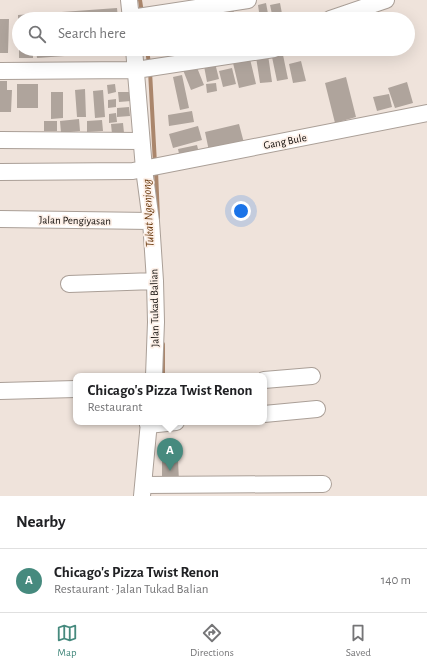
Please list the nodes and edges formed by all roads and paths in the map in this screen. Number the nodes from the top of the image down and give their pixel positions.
1 (129, 0) edge
2 (248, 0) edge
3 (386, 0) edge
4 (130, 12) edge
5 (170, 12) edge
6 (351, 12) edge
7 (135, 56) edge
8 (228, 56) edge
9 (136, 70) junction
10 (0, 71) edge
11 (427, 113) edge
12 (0, 140) edge
13 (141, 141) junction
14 (144, 169) junction
15 (0, 172) edge
16 (0, 219) edge
17 (151, 221) junction
18 (155, 281) junction
19 (69, 284) dead end
20 (154, 373) edge
21 (312, 376) dead end
22 (267, 380) edge
23 (73, 389) edge
24 (0, 390) edge
25 (317, 409) dead end
26 (267, 414) edge
27 (148, 425) edge
28 (323, 484) dead end
29 (143, 490) edge

1 - 4 street
2 - 5 street
3 - 6 street
7 - 9 street, Jalan Tukad Balian
8 - 9 street
9 - 10 street
9 - 13 street, Jalan Tukad Balian
11 - 14 street, Gang Bule
12 - 13 street
13 - 14 street, Jalan Tukad Balian
14 - 15 street, Gang Bule
14 - 17 street, Jalan Tukad Balian
16 - 17 street, Jalan Pengiyasan
17 - 18 street, Jalan Tukad Balian
18 - 19 street
18 - 20 street, Jalan Tukad Balian
21 - 22 street
23 - 24 street
25 - 26 street
27 - 29 street
28 - 29 street

